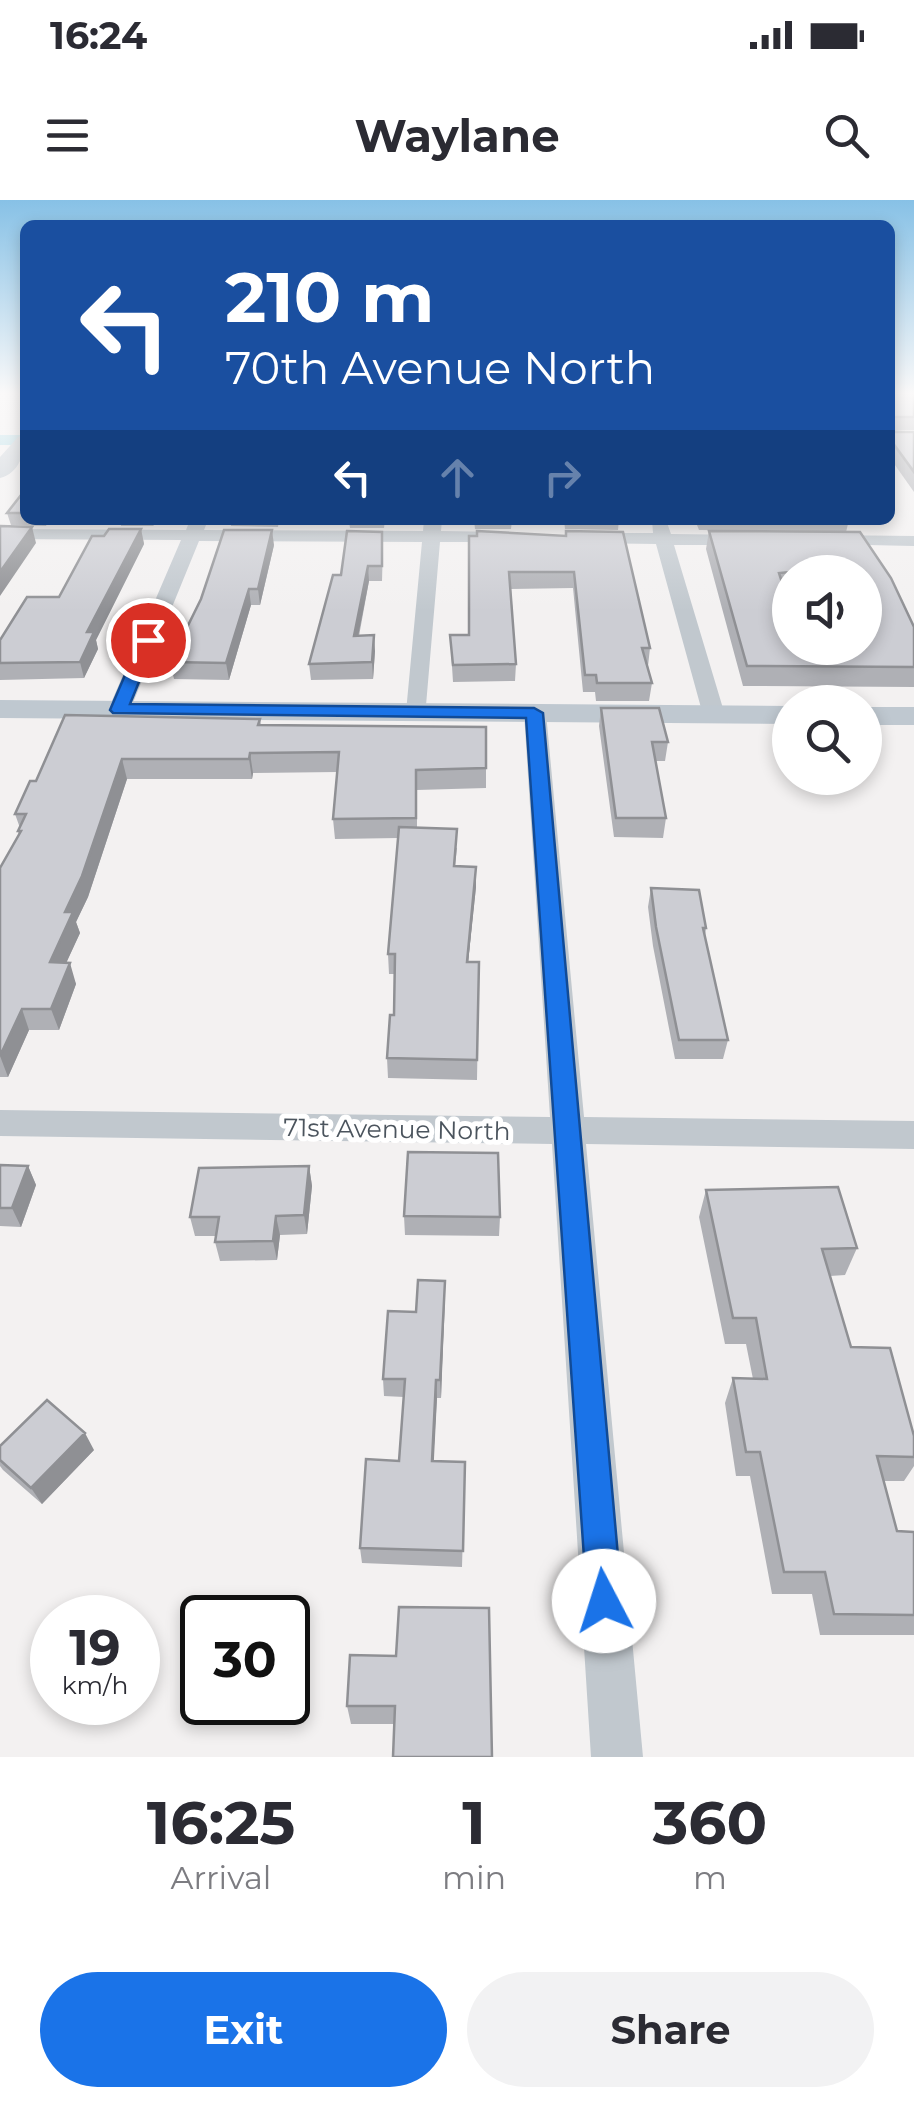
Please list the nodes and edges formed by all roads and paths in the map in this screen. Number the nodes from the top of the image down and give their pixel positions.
1 (196, 528) edge
2 (433, 528) edge
3 (661, 530) edge
4 (0, 534) edge
5 (528, 537) edge
6 (567, 538) edge
7 (762, 540) edge
8 (802, 540) edge
9 (907, 541) edge
10 (914, 563) edge
11 (0, 708) edge
12 (119, 710) junction
13 (417, 712) junction
14 (534, 713) junction
15 (714, 715) junction
16 (772, 715) edge
17 (882, 716) edge
18 (914, 716) edge
19 (0, 1123) edge
20 (566, 1132) junction
21 (914, 1135) edge
22 (617, 1757) edge

1 - 2 street
1 - 4 street
1 - 12 street
2 - 5 street
2 - 13 street
3 - 6 street
3 - 7 street
3 - 15 street
8 - 9 street
9 - 10 street
11 - 12 street
12 - 13 street
13 - 14 street
14 - 15 street
14 - 20 street
15 - 16 street
17 - 18 street
19 - 20 street, 71st Avenue North
20 - 21 street, 71st Avenue North
20 - 22 street

